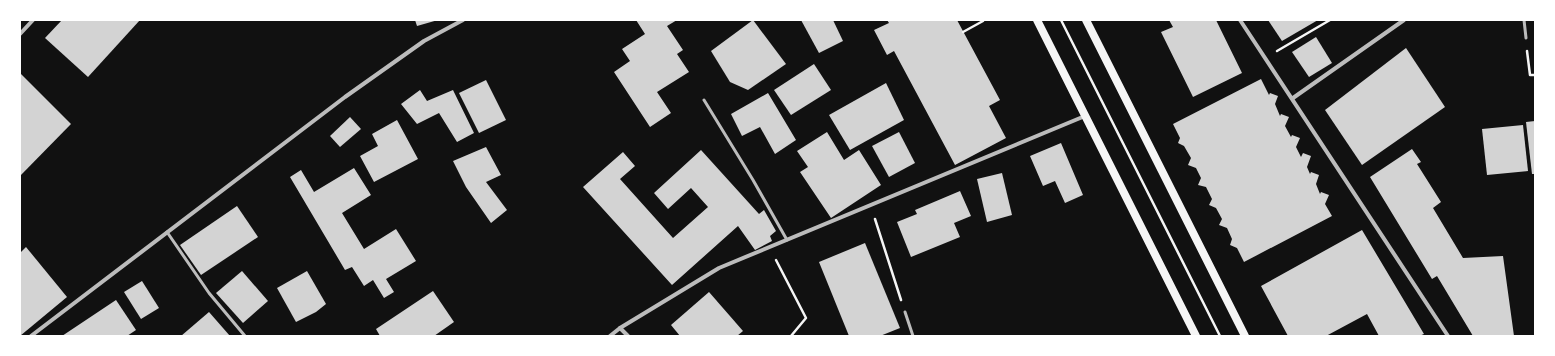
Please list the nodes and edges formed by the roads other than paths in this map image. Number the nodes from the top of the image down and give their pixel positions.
1 (33, 20) edge
2 (463, 20) edge
3 (1086, 20) edge
4 (1240, 20) edge
5 (1404, 20) edge
6 (1524, 20) edge
7 (1039, 21) edge
8 (20, 26) edge
9 (24, 29) junction
10 (20, 34) edge
11 (1526, 38) road end
12 (1292, 98) junction
13 (704, 100) dead end
14 (1085, 116) junction
15 (166, 232) junction
16 (787, 240) junction
17 (905, 312) road end
18 (620, 328) junction
19 (32, 336) edge
20 (245, 336) edge
21 (610, 336) edge
22 (628, 336) edge
23 (913, 336) edge
24 (1196, 336) edge
25 (1245, 336) edge
26 (1448, 336) edge

1 - 9 street
2 - 15 street
3 - 25 main road
4 - 12 street
5 - 12 street
6 - 11 lane
7 - 14 main road
8 - 9 lane
9 - 10 street
12 - 26 street
13 - 16 lane
14 - 16 street
14 - 24 main road
15 - 19 street
15 - 20 lane
16 - 18 street
17 - 23 lane
18 - 21 street
18 - 22 street

